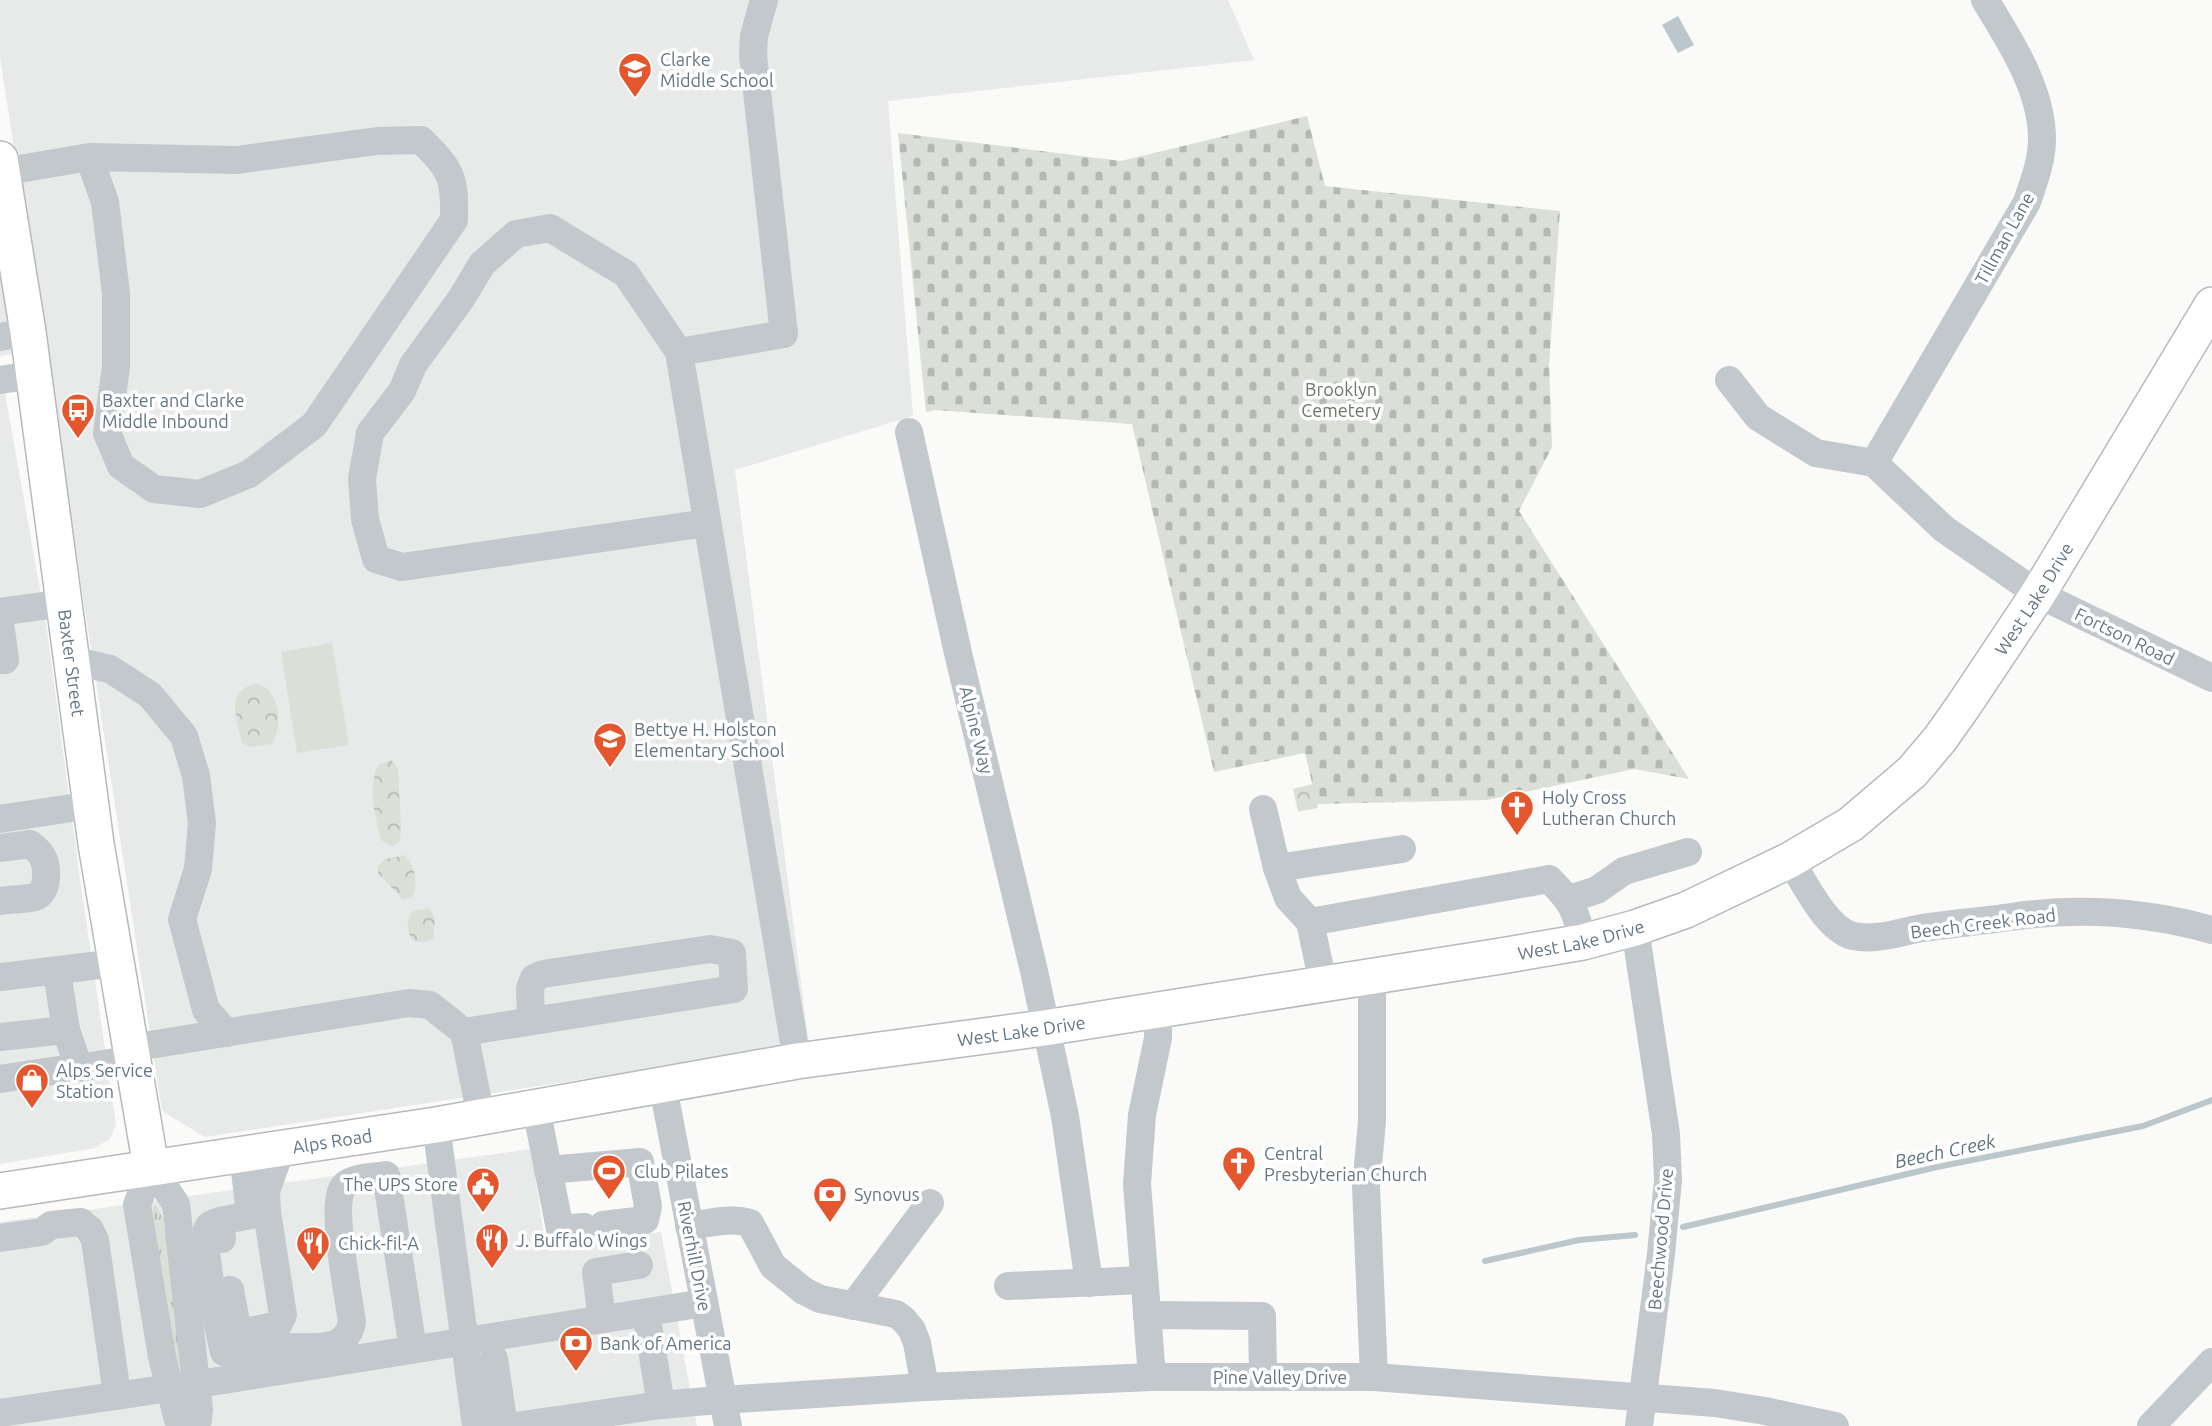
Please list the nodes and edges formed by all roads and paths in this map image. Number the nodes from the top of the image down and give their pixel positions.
1 (764, 0) edge
2 (1985, 0) edge
3 (89, 157) junction
4 (1, 166) edge
5 (2212, 305) edge
6 (14, 335) edge
7 (679, 352) junction
8 (17, 377) edge
9 (1729, 380) dead end
10 (909, 432) dead end
11 (1874, 463) junction
12 (707, 523) junction
13 (2038, 594) junction
14 (64, 603) junction
15 (0, 612) edge
16 (0, 622) edge
17 (0, 660) edge
18 (71, 660) junction
19 (2212, 678) edge
20 (91, 805) junction
21 (1263, 809) dead end
22 (3, 810) edge
23 (0, 848) edge
24 (1402, 849) dead end
25 (1688, 852) dead end
26 (1790, 860) junction
27 (1277, 868) junction
28 (1569, 899) junction
29 (0, 901) edge
30 (1310, 922) junction
31 (1635, 928) junction
32 (2212, 930) edge
33 (1583, 942) junction
34 (116, 963) junction
35 (57, 972) junction
36 (1372, 975) junction
37 (0, 977) edge
38 (1323, 984) junction
39 (1158, 1010) junction
40 (531, 1021) junction
41 (1045, 1028) junction
42 (66, 1030) junction
43 (227, 1032) junction
44 (464, 1032) junction
45 (0, 1037) edge
46 (132, 1054) junction
47 (797, 1061) junction
48 (79, 1067) junction
49 (0, 1079) edge
50 (663, 1087) junction
51 (536, 1108) junction
52 (481, 1117) junction
53 (436, 1125) junction
54 (281, 1149) junction
55 (243, 1154) junction
56 (678, 1163) junction
57 (151, 1167) junction
58 (548, 1170) junction
59 (641, 1170) junction
60 (0, 1191) edge
61 (339, 1197) junction
62 (930, 1203) dead end
63 (244, 1216) junction
64 (690, 1226) junction
65 (0, 1238) edge
66 (639, 1265) dead end
67 (1143, 1280) junction
68 (1089, 1283) junction
69 (1009, 1286) dead end
70 (704, 1303) junction
71 (853, 1306) junction
72 (646, 1313) junction
73 (1147, 1315) junction
74 (602, 1320) junction
75 (465, 1342) junction
76 (412, 1349) junction
77 (371, 1356) junction
78 (495, 1359) dead end
79 (2212, 1362) edge
80 (1152, 1377) junction
81 (1263, 1377) junction
82 (1374, 1377) junction
83 (183, 1385) junction
84 (925, 1387) junction
85 (117, 1394) junction
86 (661, 1405) junction
87 (0, 1413) edge
88 (1642, 1413) edge
89 (726, 1414) edge
90 (184, 1426) edge
91 (193, 1426) edge
92 (476, 1426) edge
93 (504, 1426) edge
94 (514, 1426) edge
95 (1835, 1426) edge
96 (2151, 1426) edge

1 - 7 street
2 - 11 street, Tillman Lane
3 - 3 street
3 - 4 street
4 - 6 main road, Baxter Street
5 - 13 main road, West Lake Drive
6 - 8 main road, Baxter Street
7 - 12 street
7 - 12 street
8 - 14 main road, Baxter Street
9 - 11 street
10 - 41 street, Alpine Way
11 - 13 street, Fortson Road
12 - 47 street
13 - 19 street, Fortson Road
13 - 26 main road, West Lake Drive
14 - 15 street
14 - 18 main road, Baxter Street
16 - 17 street
18 - 20 main road, Baxter Street
18 - 43 street
20 - 22 street
20 - 34 main road, Baxter Street
21 - 27 street
23 - 29 street
24 - 27 street
25 - 28 street
26 - 31 main road, West Lake Drive
26 - 32 street, Beech Creek Road
27 - 30 street
28 - 30 street
28 - 33 street
30 - 38 street
31 - 33 main road, West Lake Drive
31 - 88 street, Beechwood Drive
33 - 36 main road, West Lake Drive
34 - 35 street
34 - 46 main road, Baxter Street
35 - 37 street
35 - 42 street
36 - 38 main road, West Lake Drive
36 - 82 street
38 - 39 main road, West Lake Drive
39 - 41 main road, West Lake Drive
39 - 67 street
40 - 40 street
40 - 44 street
41 - 47 main road, West Lake Drive
41 - 68 street, Alpine Way
42 - 45 street
42 - 48 street
43 - 44 street
43 - 46 street
44 - 52 street
46 - 48 street
46 - 57 main road, Baxter Street
47 - 50 main road, West Lake Drive
48 - 49 street
50 - 51 main road, Alps Road
50 - 56 street, Riverhill Drive
51 - 52 main road, Alps Road
51 - 58 street
52 - 53 main road, Alps Road
53 - 54 main road, Alps Road
53 - 75 street
54 - 55 main road, Alps Road
54 - 63 street
55 - 57 main road, Alps Road
55 - 63 street
56 - 59 street
56 - 64 street, Riverhill Drive
57 - 60 main road, Alps Road
57 - 83 street
57 - 83 street
58 - 59 street
58 - 59 street
61 - 63 street
61 - 76 street
61 - 77 street
62 - 71 street
64 - 70 street, Riverhill Drive
64 - 71 street
65 - 85 street
66 - 74 street
67 - 68 street
67 - 73 street
68 - 69 street
70 - 72 street
70 - 89 street, Riverhill Drive
71 - 84 street
72 - 74 street
72 - 86 street
73 - 80 street
73 - 81 street
74 - 75 street
75 - 76 street
75 - 92 street
76 - 77 street
77 - 83 street
78 - 93 street
79 - 96 street
80 - 81 street, Pine Valley Drive
80 - 84 street, Pine Valley Drive
81 - 82 street, Pine Valley Drive
82 - 88 street, Pine Valley Drive
83 - 85 street
83 - 90 street
83 - 91 street
84 - 89 street, Pine Valley Drive
85 - 87 street
86 - 89 street, Pine Valley Drive
86 - 94 street, Pine Valley Drive
88 - 95 street, Pine Valley Drive

